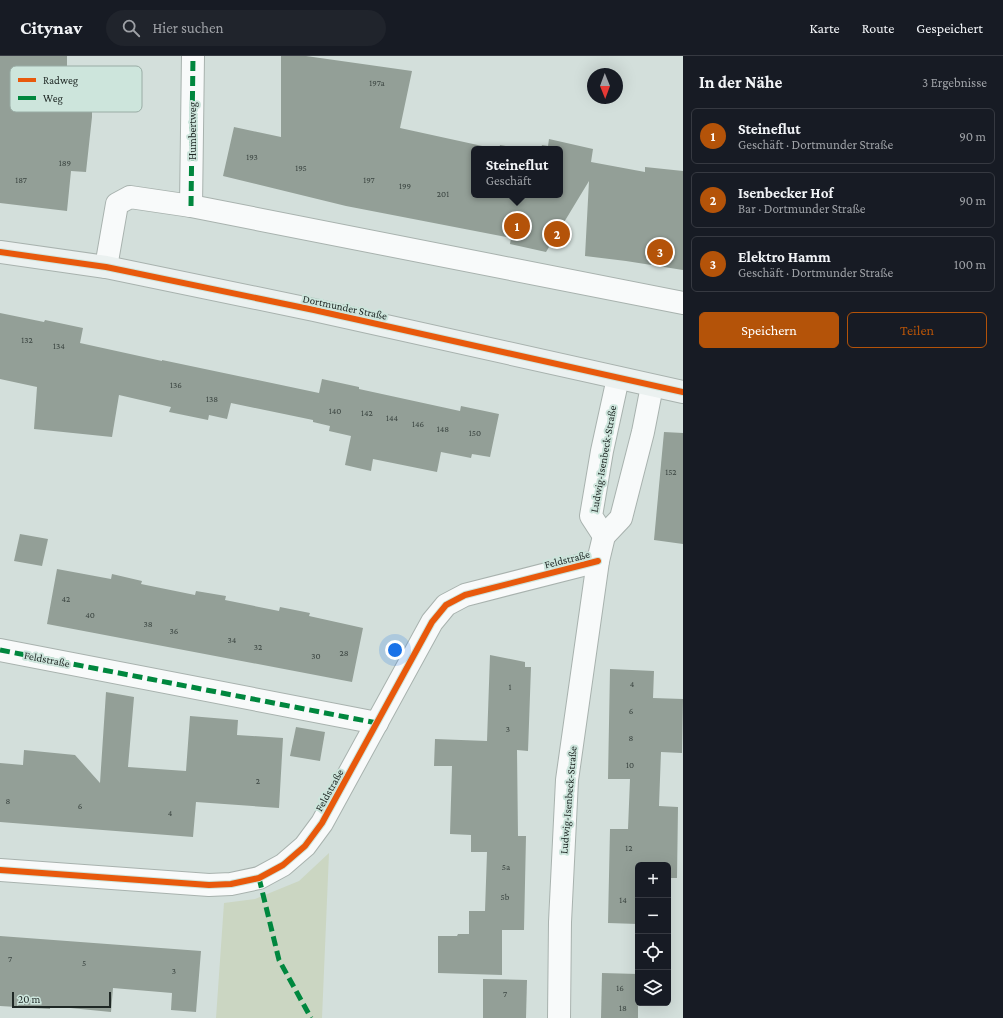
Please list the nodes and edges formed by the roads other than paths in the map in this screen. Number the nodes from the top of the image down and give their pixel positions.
1 (192, 56) edge
2 (191, 206) junction
3 (0, 252) edge
4 (106, 268) junction
5 (683, 303) edge
6 (618, 378) junction
7 (652, 386) junction
8 (683, 392) edge
9 (604, 536) junction
10 (598, 562) junction
11 (0, 650) edge
12 (377, 723) junction
13 (0, 870) edge
14 (558, 1018) edge

1 - 2 street, Humbertweg
2 - 4 street
2 - 5 street
3 - 4 main road, Dortmunder Straße
4 - 6 main road, Dortmunder Straße
6 - 7 main road, Dortmunder Straße
6 - 9 street, Ludwig-Isenbeck-Straße
7 - 8 main road, Dortmunder Straße
7 - 9 street
9 - 10 street, Ludwig-Isenbeck-Straße
10 - 12 street, Feldstraße
10 - 14 street, Ludwig-Isenbeck-Straße
11 - 12 street, Feldstraße
12 - 13 street, Feldstraße

